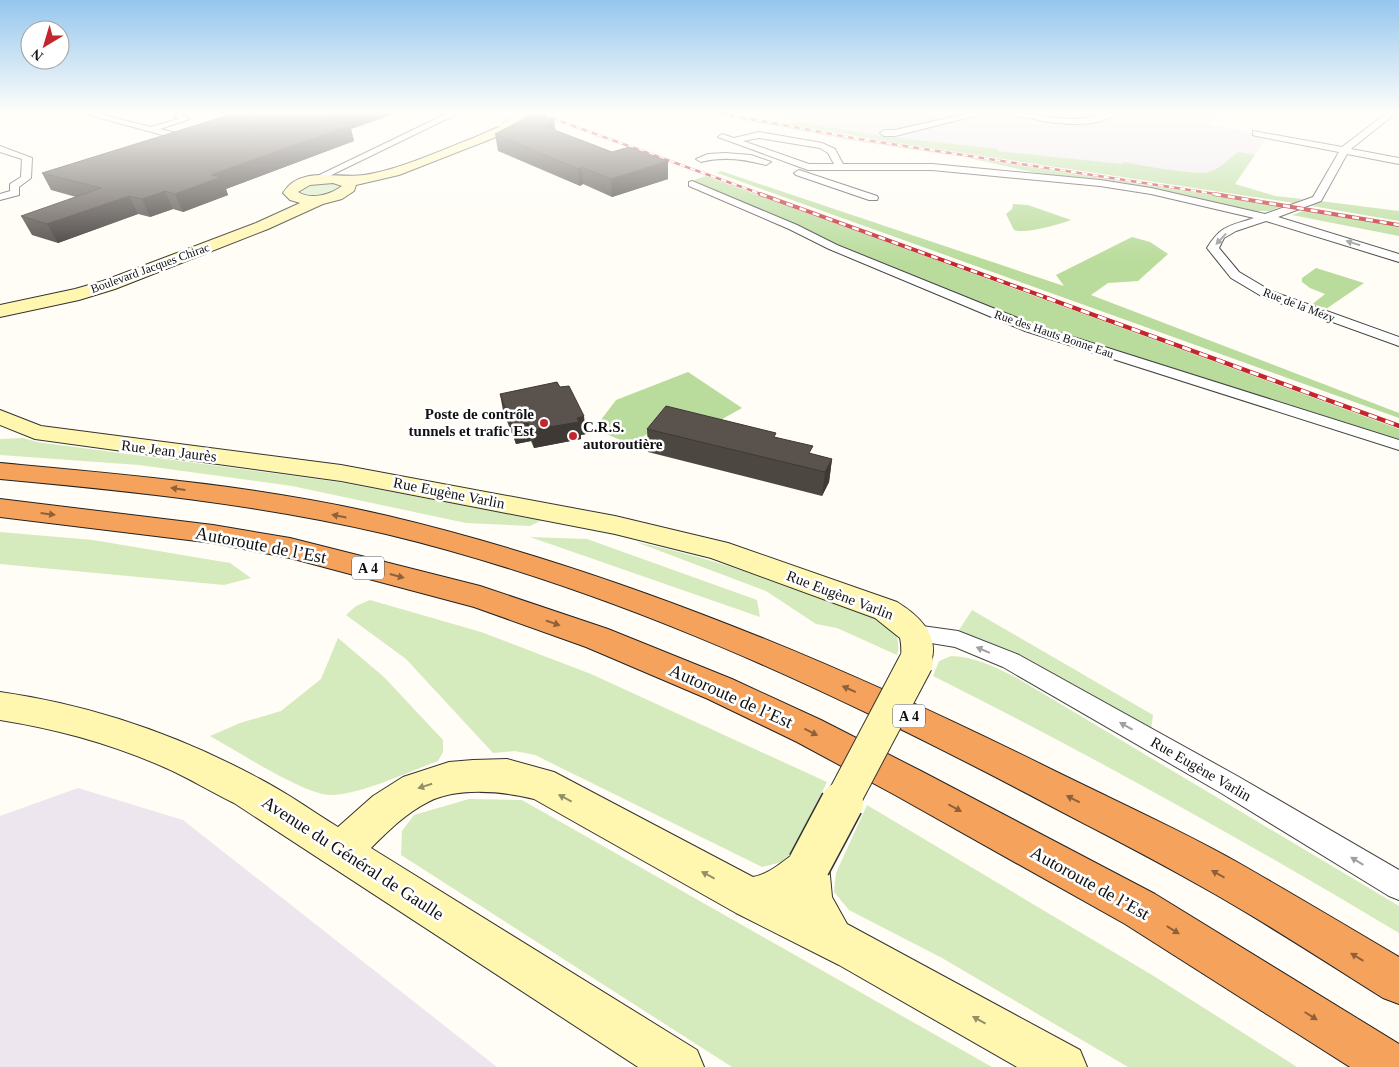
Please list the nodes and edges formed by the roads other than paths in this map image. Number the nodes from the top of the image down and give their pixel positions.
1 (27, 162) edge
2 (374, 162) edge
3 (419, 162) edge
4 (765, 162) edge
5 (790, 162) edge
6 (837, 162) edge
7 (1337, 162) edge
8 (828, 168) junction
9 (840, 168) junction
10 (811, 177) junction
11 (343, 180) junction
12 (692, 184) dead end
13 (5, 196) edge
14 (873, 198) dead end
15 (295, 204) junction
16 (1264, 218) junction
17 (1399, 258) edge
18 (0, 311) edge
19 (1399, 342) edge
20 (0, 417) edge
21 (1399, 445) edge
22 (0, 471) edge
23 (340, 473) joint
24 (0, 508) edge
25 (916, 647) junction
26 (0, 706) edge
27 (342, 850) junction
28 (809, 865) junction
29 (1399, 886) edge
30 (751, 898) junction
31 (831, 938) junction
32 (1399, 982) edge
33 (680, 1067) edge
34 (1063, 1067) edge
35 (1392, 1067) edge

1 - 13 street
2 - 11 street
3 - 11 main road, Boulevard Jacques Chirac, bridge
4 - 10 street
5 - 8 street
6 - 9 street
7 - 16 street
8 - 9 street
8 - 10 street
9 - 16 street
10 - 14 street
11 - 15 main road, Boulevard Jacques Chirac
11 - 15 main road, Boulevard Jacques Chirac
12 - 21 street, Rue des Hauts Bonne Eau
15 - 18 main road, Boulevard Jacques Chirac
17 -> 16 street
16 -> 19 street, Rue de la Mézy
20 - 23 main road, Rue Jean Jaurès
32 -> 22 highway, A 4
23 - 25 main road, Rue Eugène Varlin
24 -> 35 highway, Autoroute de l’Est / A 4
25 - 28 main road, bridge
29 -> 25 street, Rue Eugène Varlin
26 - 27 main road, Avenue du Général de Gaulle
30 -> 27 main road
27 - 33 main road, Avenue du Général de Gaulle
28 - 30 main road
28 - 31 main road
30 - 31 main road
34 -> 31 main road

